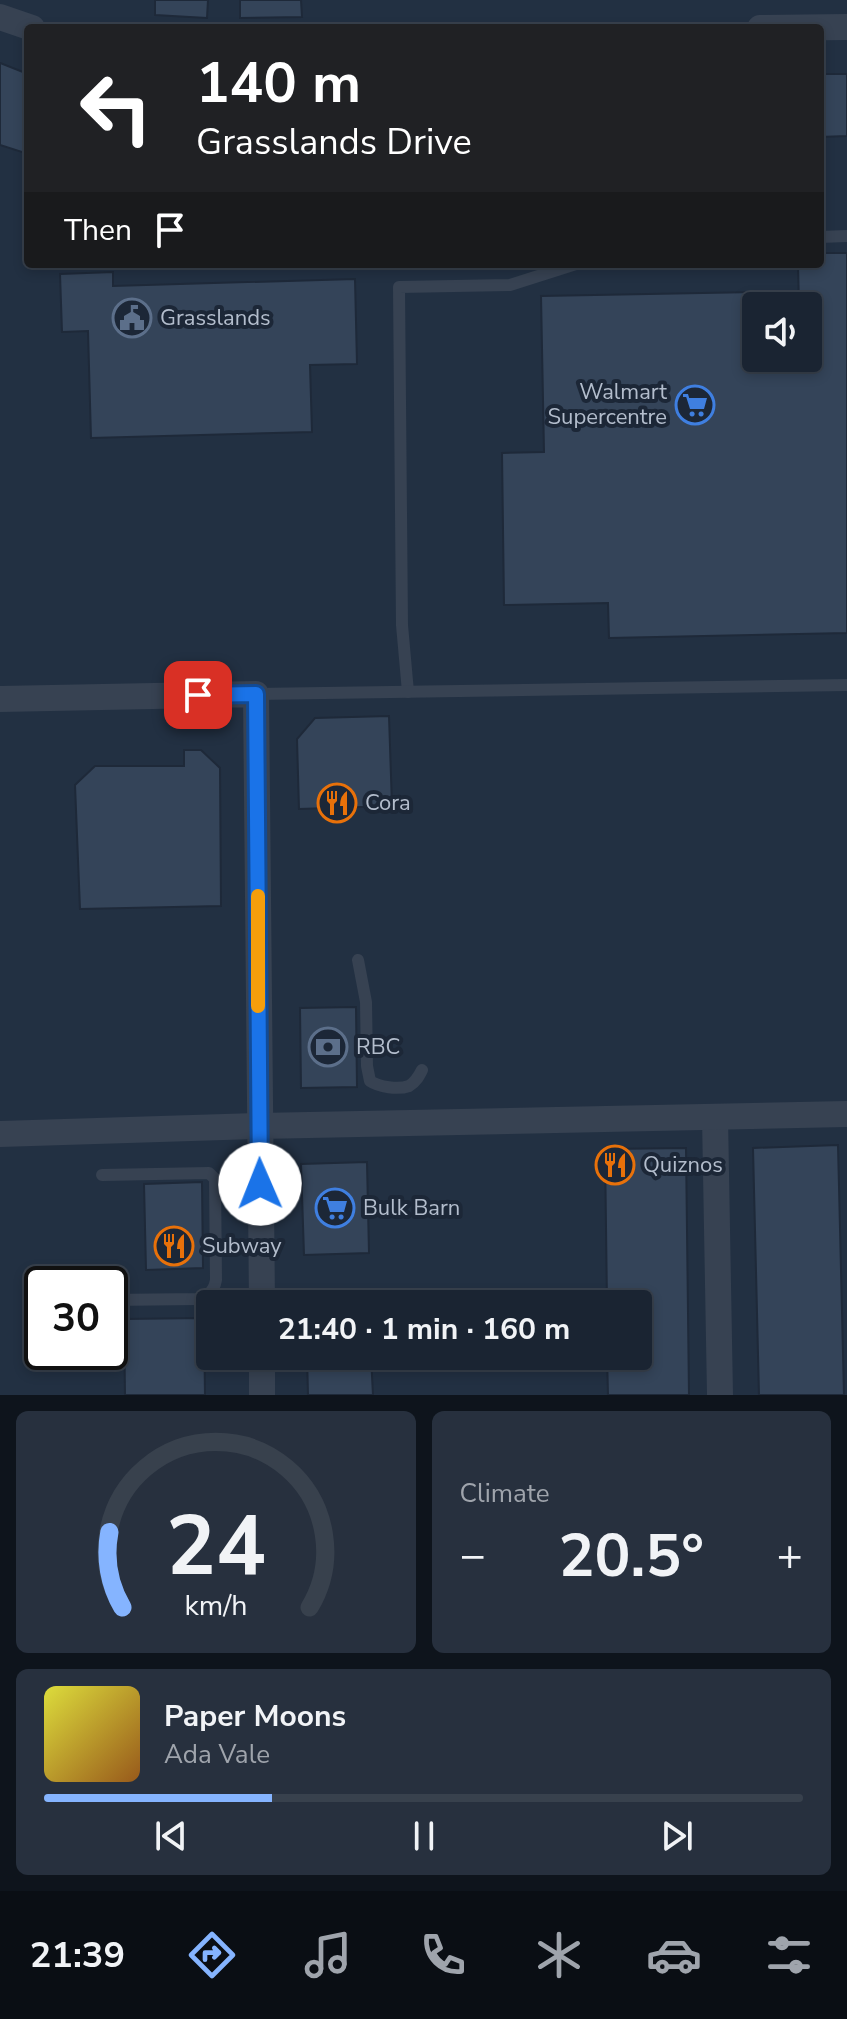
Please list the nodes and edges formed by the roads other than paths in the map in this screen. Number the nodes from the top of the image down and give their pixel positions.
1 (0, 17) edge
2 (24, 25) edge
3 (824, 27) edge
4 (847, 27) edge
5 (847, 236) edge
6 (824, 237) edge
7 (563, 268) edge
8 (847, 685) edge
9 (408, 692) junction
10 (256, 694) junction
11 (0, 699) edge
12 (358, 960) dead end
13 (422, 1070) dead end
14 (847, 1114) edge
15 (715, 1117) junction
16 (259, 1126) junction
17 (0, 1134) edge
18 (102, 1175) dead end
19 (262, 1290) edge
20 (128, 1300) edge
21 (262, 1370) edge
22 (262, 1395) edge
23 (720, 1395) edge

1 - 2 street
3 - 4 street
5 - 6 lane
7 - 9 lane
8 - 9 lane
9 - 10 lane
10 - 11 street
10 - 16 street
12 - 13 lane
14 - 15 street
15 - 16 street
15 - 23 street
16 - 17 street
16 - 19 street
18 - 20 lane
21 - 22 street

